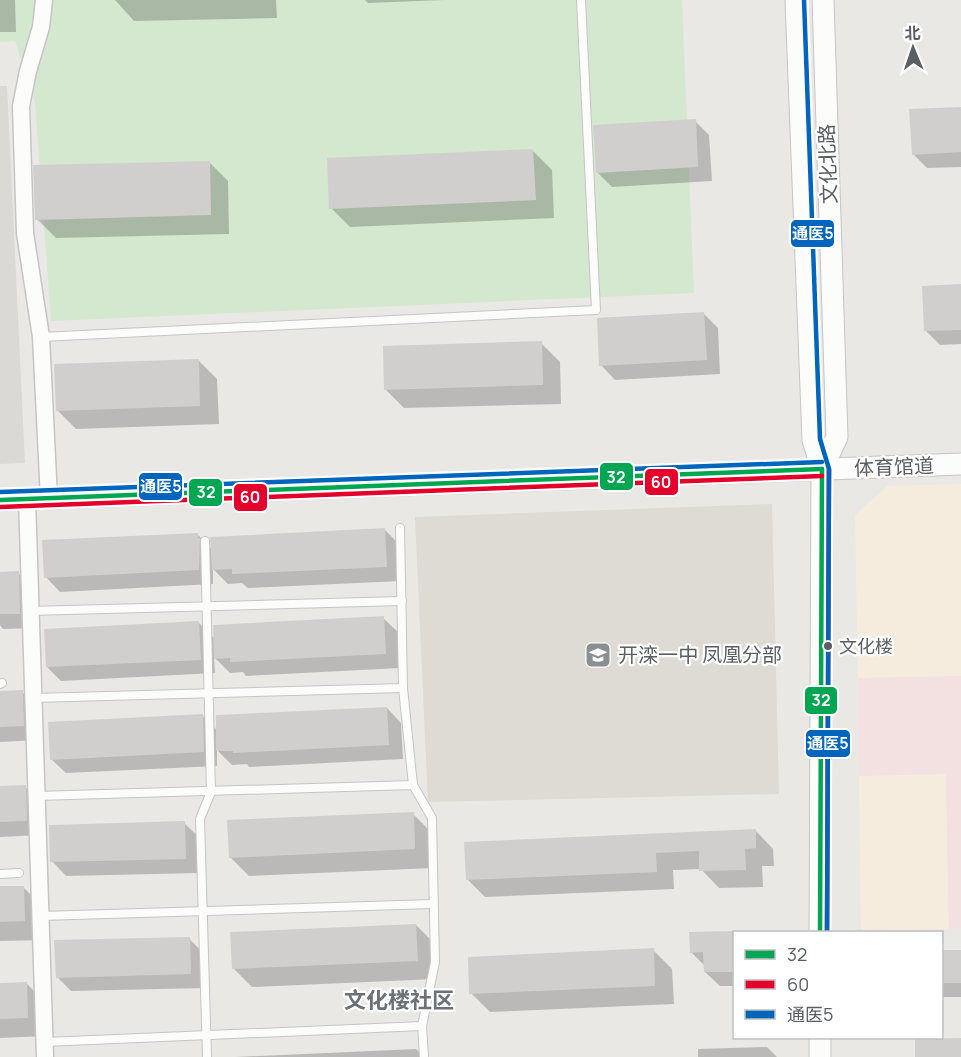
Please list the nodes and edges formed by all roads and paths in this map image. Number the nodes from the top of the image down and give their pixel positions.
1 (44, 0) edge
2 (581, 0) edge
3 (796, 0) edge
4 (823, 0) edge
5 (41, 337) junction
6 (961, 464) edge
7 (822, 469) junction
8 (49, 498) junction
9 (27, 499) junction
10 (0, 500) edge
11 (399, 528) dead end
12 (205, 541) dead end
13 (402, 601) junction
14 (207, 606) junction
15 (30, 611) junction
16 (403, 688) junction
17 (209, 693) junction
18 (33, 698) junction
19 (413, 785) junction
20 (211, 792) junction
21 (36, 795) junction
22 (19, 873) dead end
23 (0, 874) edge
24 (433, 904) junction
25 (202, 911) junction
26 (41, 916) junction
27 (820, 931) edge
28 (422, 1026) junction
29 (205, 1035) junction
30 (820, 1039) edge
31 (45, 1050) edge
32 (207, 1057) edge
33 (424, 1057) edge
34 (820, 1057) edge

1 - 5 street
2 - 5 lane
3 - 7 street, 文化北路
4 - 7 street, 文化北路
5 - 8 street
6 - 7 street, 体育馆道
7 - 8 street, 体育馆道
7 - 27 street, 文化北路
8 - 9 street, 体育馆道
9 - 10 street, 体育馆道
9 - 15 street
11 - 13 lane
12 - 14 lane
13 - 14 lane
13 - 16 lane
14 - 15 lane
14 - 17 lane
15 - 18 street
16 - 17 lane
16 - 19 lane
17 - 18 lane
17 - 20 lane
18 - 21 street
19 - 20 lane
19 - 24 lane
20 - 21 lane
20 - 25 lane
21 - 26 street
22 - 23 lane
24 - 25 lane
24 - 28 lane
25 - 26 lane
25 - 29 lane
26 - 31 street
28 - 29 lane
28 - 33 lane
29 - 31 lane
29 - 32 lane
30 - 34 street

